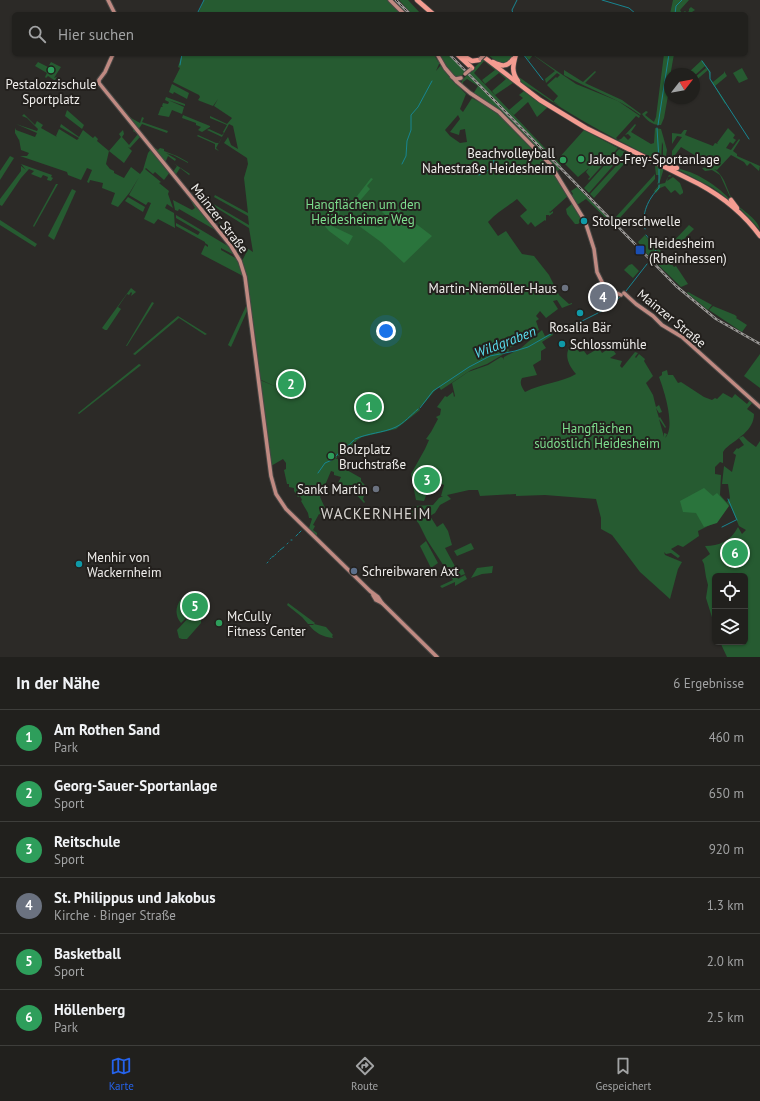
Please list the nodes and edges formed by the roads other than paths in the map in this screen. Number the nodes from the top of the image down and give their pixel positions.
1 (108, 0) edge
2 (390, 0) edge
3 (417, 0) edge
4 (421, 0) edge
5 (114, 12) edge
6 (402, 12) edge
7 (431, 12) edge
8 (435, 12) edge
9 (111, 56) edge
10 (438, 56) edge
11 (460, 56) edge
12 (462, 56) edge
13 (486, 56) edge
14 (514, 56) edge
15 (515, 56) edge
16 (480, 58) edge
17 (469, 59) junction
18 (493, 62) junction
19 (471, 68) junction
20 (450, 74) junction
21 (461, 78) junction
22 (518, 81) junction
23 (456, 82) junction
24 (462, 87) junction
25 (668, 166) junction
26 (677, 168) dead end
27 (731, 200) dead end
28 (727, 208) dead end
29 (737, 208) junction
30 (740, 214) junction
31 (760, 233) edge
32 (760, 236) edge
33 (760, 407) edge
34 (437, 657) edge

1 - 5 main road
2 - 6 main road
3 - 7 highway
4 - 8 highway
9 - 34 main road, Mainzer Straße
10 - 20 main road, Mainzer Straße
11 - 19 highway
12 - 17 highway
13 - 18 highway
14 - 18 highway
15 - 22 highway
16 - 17 highway
16 - 19 main road
16 - 30 highway
17 - 19 highway
18 - 22 highway
19 - 21 main road, bridge
20 - 21 main road
20 - 23 main road, Mainzer Straße
21 - 23 main road
21 - 24 main road
22 - 25 highway
23 - 24 main road, Mainzer Straße
24 - 33 main road, Mainzer Straße
25 - 26 highway
25 - 29 highway
27 - 29 highway
28 - 30 highway
29 - 31 highway
30 - 32 highway

